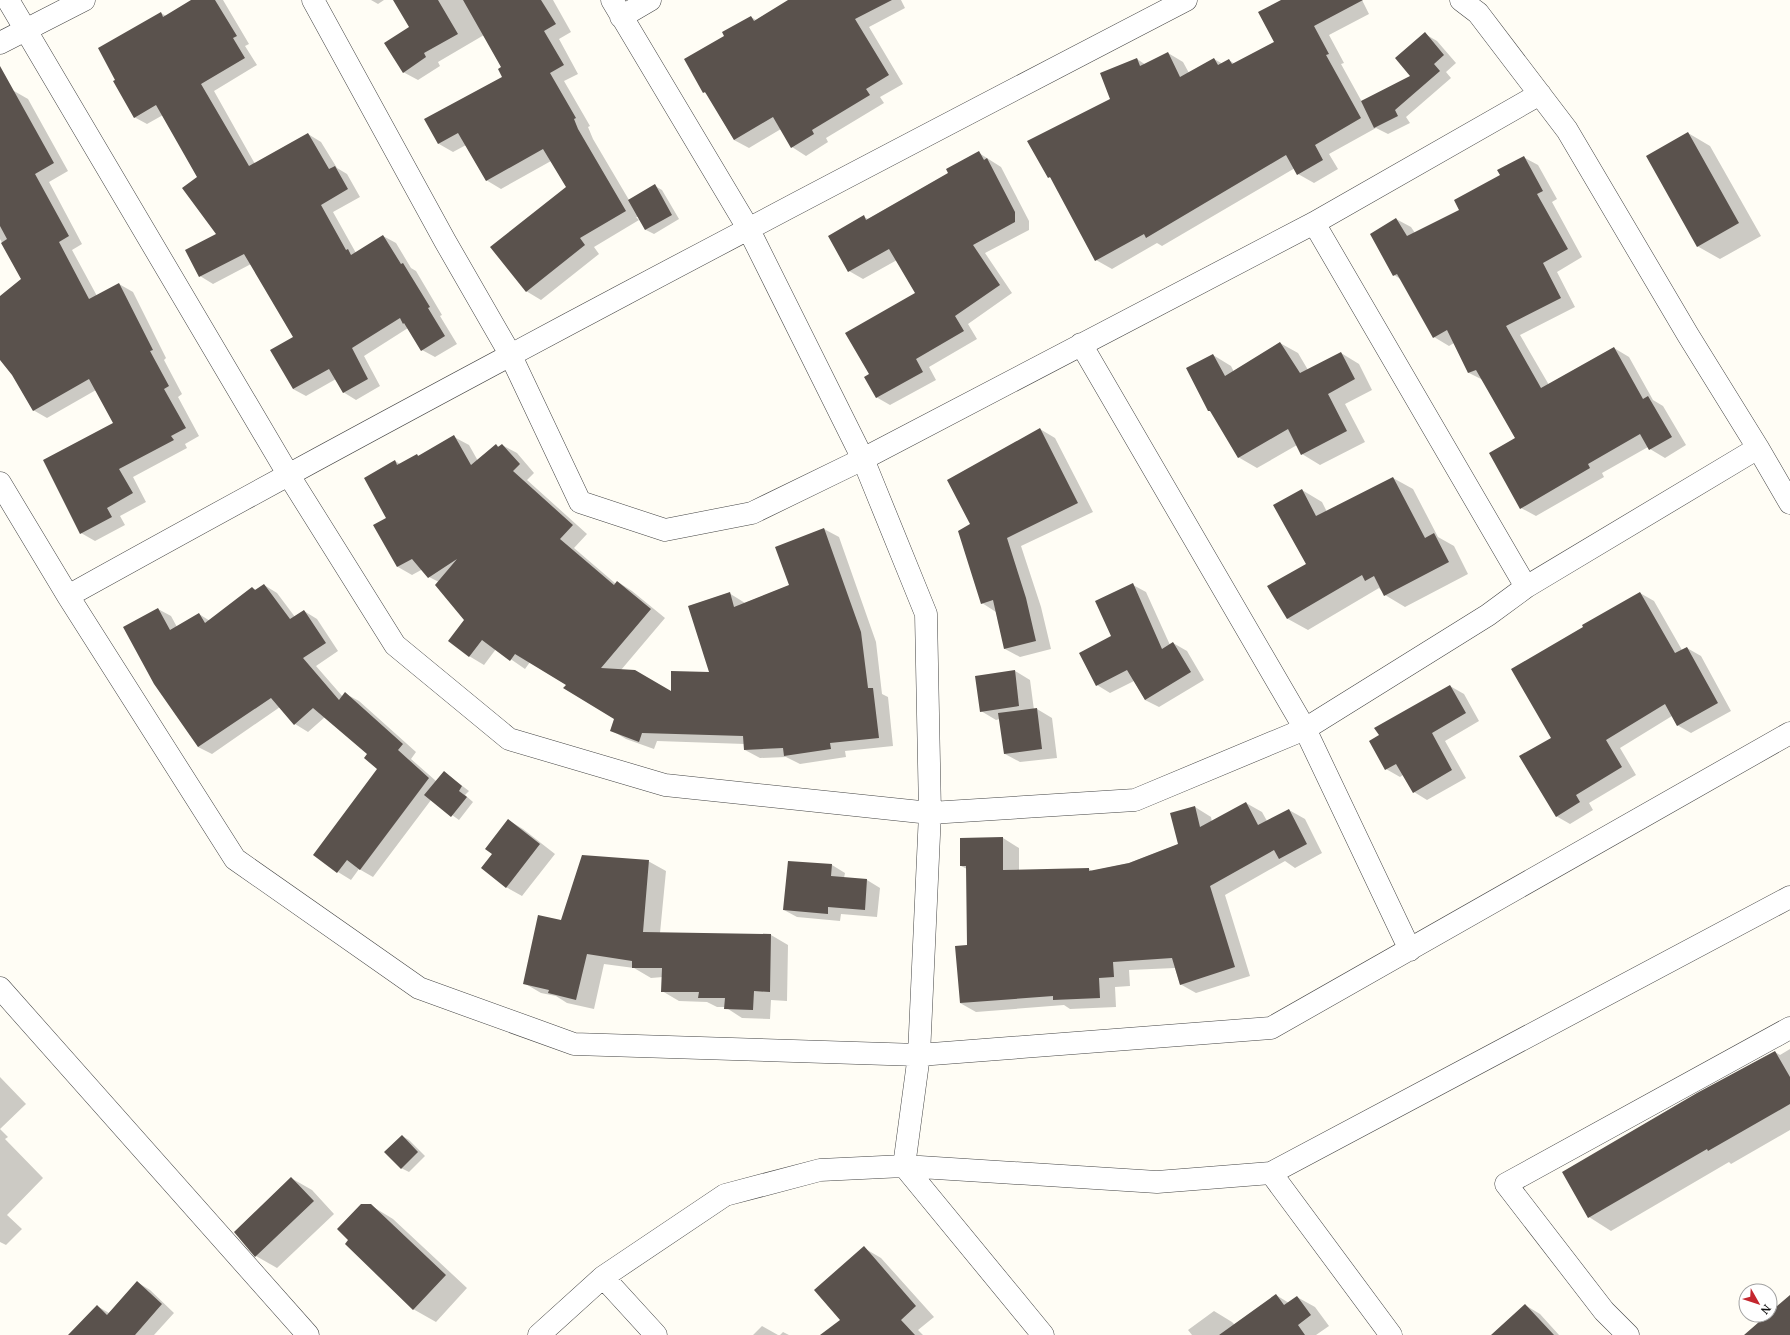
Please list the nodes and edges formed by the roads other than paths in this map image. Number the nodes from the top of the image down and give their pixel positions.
1 (8, 0) edge
2 (84, 0) edge
3 (313, 0) edge
4 (650, 0) edge
5 (1186, 0) edge
6 (1461, 0) edge
7 (616, 8) edge
8 (26, 30) junction
9 (0, 43) edge
10 (1540, 94) junction
11 (1314, 223) junction
12 (748, 228) junction
13 (1081, 344) junction
14 (510, 354) junction
15 (1758, 448) junction
16 (863, 459) junction
17 (288, 474) junction
18 (0, 483) edge
19 (1790, 503) edge
20 (1526, 587) junction
21 (68, 596) junction
22 (1304, 729) junction
23 (1790, 733) edge
24 (930, 813) junction
25 (1790, 897) edge
26 (1410, 950) junction
27 (0, 988) edge
28 (1790, 1028) edge
29 (919, 1055) junction
30 (904, 1166) junction
31 (1271, 1173) junction
32 (602, 1277) junction
33 (308, 1335) edge
34 (539, 1335) edge
35 (656, 1335) edge
36 (1043, 1335) edge
37 (1391, 1335) edge
38 (1628, 1335) edge

1 - 8 street
2 - 8 street
3 - 14 street
4 - 7 street
5 - 12 street
6 - 10 street
7 - 12 street
8 - 9 street
8 - 17 street
10 - 11 street
10 - 15 street
11 - 13 street
11 - 20 street
12 - 14 street
12 - 16 street
13 - 16 street
13 - 22 street
14 - 16 street
14 - 17 street
15 - 19 street
15 - 20 street
16 - 24 street
17 - 21 street
17 - 24 street
18 - 21 street
20 - 22 street
21 - 29 street
22 - 24 street
22 - 26 street
23 - 26 street
24 - 29 street
25 - 31 street
26 - 29 street
27 - 33 street
28 - 38 street
29 - 30 street
30 - 31 street
30 - 32 street
30 - 36 street
31 - 37 street
32 - 34 street
32 - 35 street

